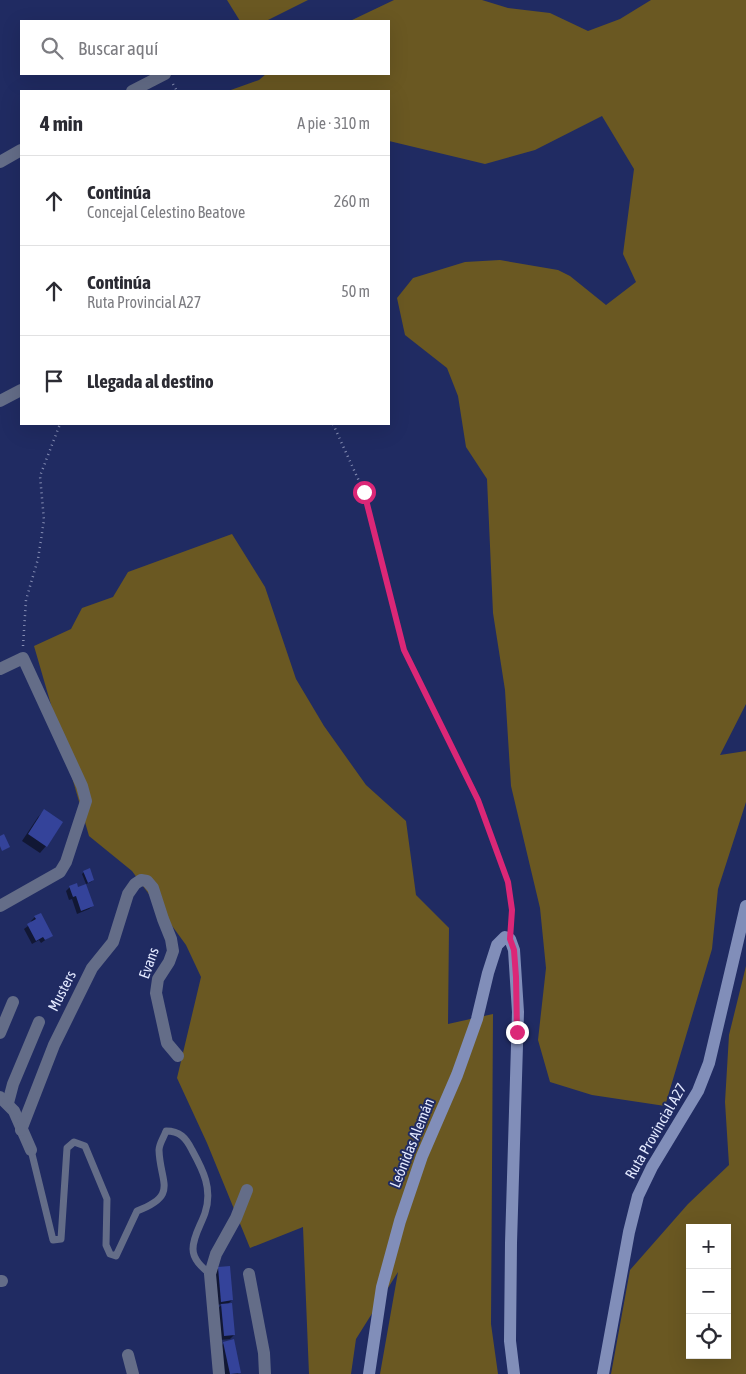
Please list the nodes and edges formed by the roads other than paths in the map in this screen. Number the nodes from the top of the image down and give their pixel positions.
1 (163, 75) edge
2 (134, 90) edge
3 (19, 156) edge
4 (0, 162) edge
5 (20, 390) edge
6 (2, 396) edge
7 (0, 669) edge
8 (148, 881) joint
9 (0, 906) edge
10 (746, 906) edge
11 (13, 1002) dead end
12 (39, 1022) dead end
13 (0, 1033) edge
14 (178, 1056) dead end
15 (4, 1100) edge
16 (21, 1130) junction
17 (31, 1150) joint
18 (247, 1190) dead end
19 (210, 1274) junction
20 (249, 1274) dead end
21 (128, 1355) dead end
22 (133, 1374) edge
23 (219, 1374) edge
24 (265, 1374) edge
25 (370, 1374) edge
26 (514, 1374) edge
27 (603, 1374) edge

1 - 2 street
3 - 4 street
5 - 6 street
7 - 9 street
8 - 14 street, Evans
8 - 16 street, Musters
10 - 27 street, Ruta Provincial A27
11 - 13 street
12 - 15 street
15 - 16 street
16 - 17 street
17 - 19 lane
18 - 19 street
19 - 23 street
20 - 24 street
21 - 22 street
25 - 26 street, Leónidas Alemán

